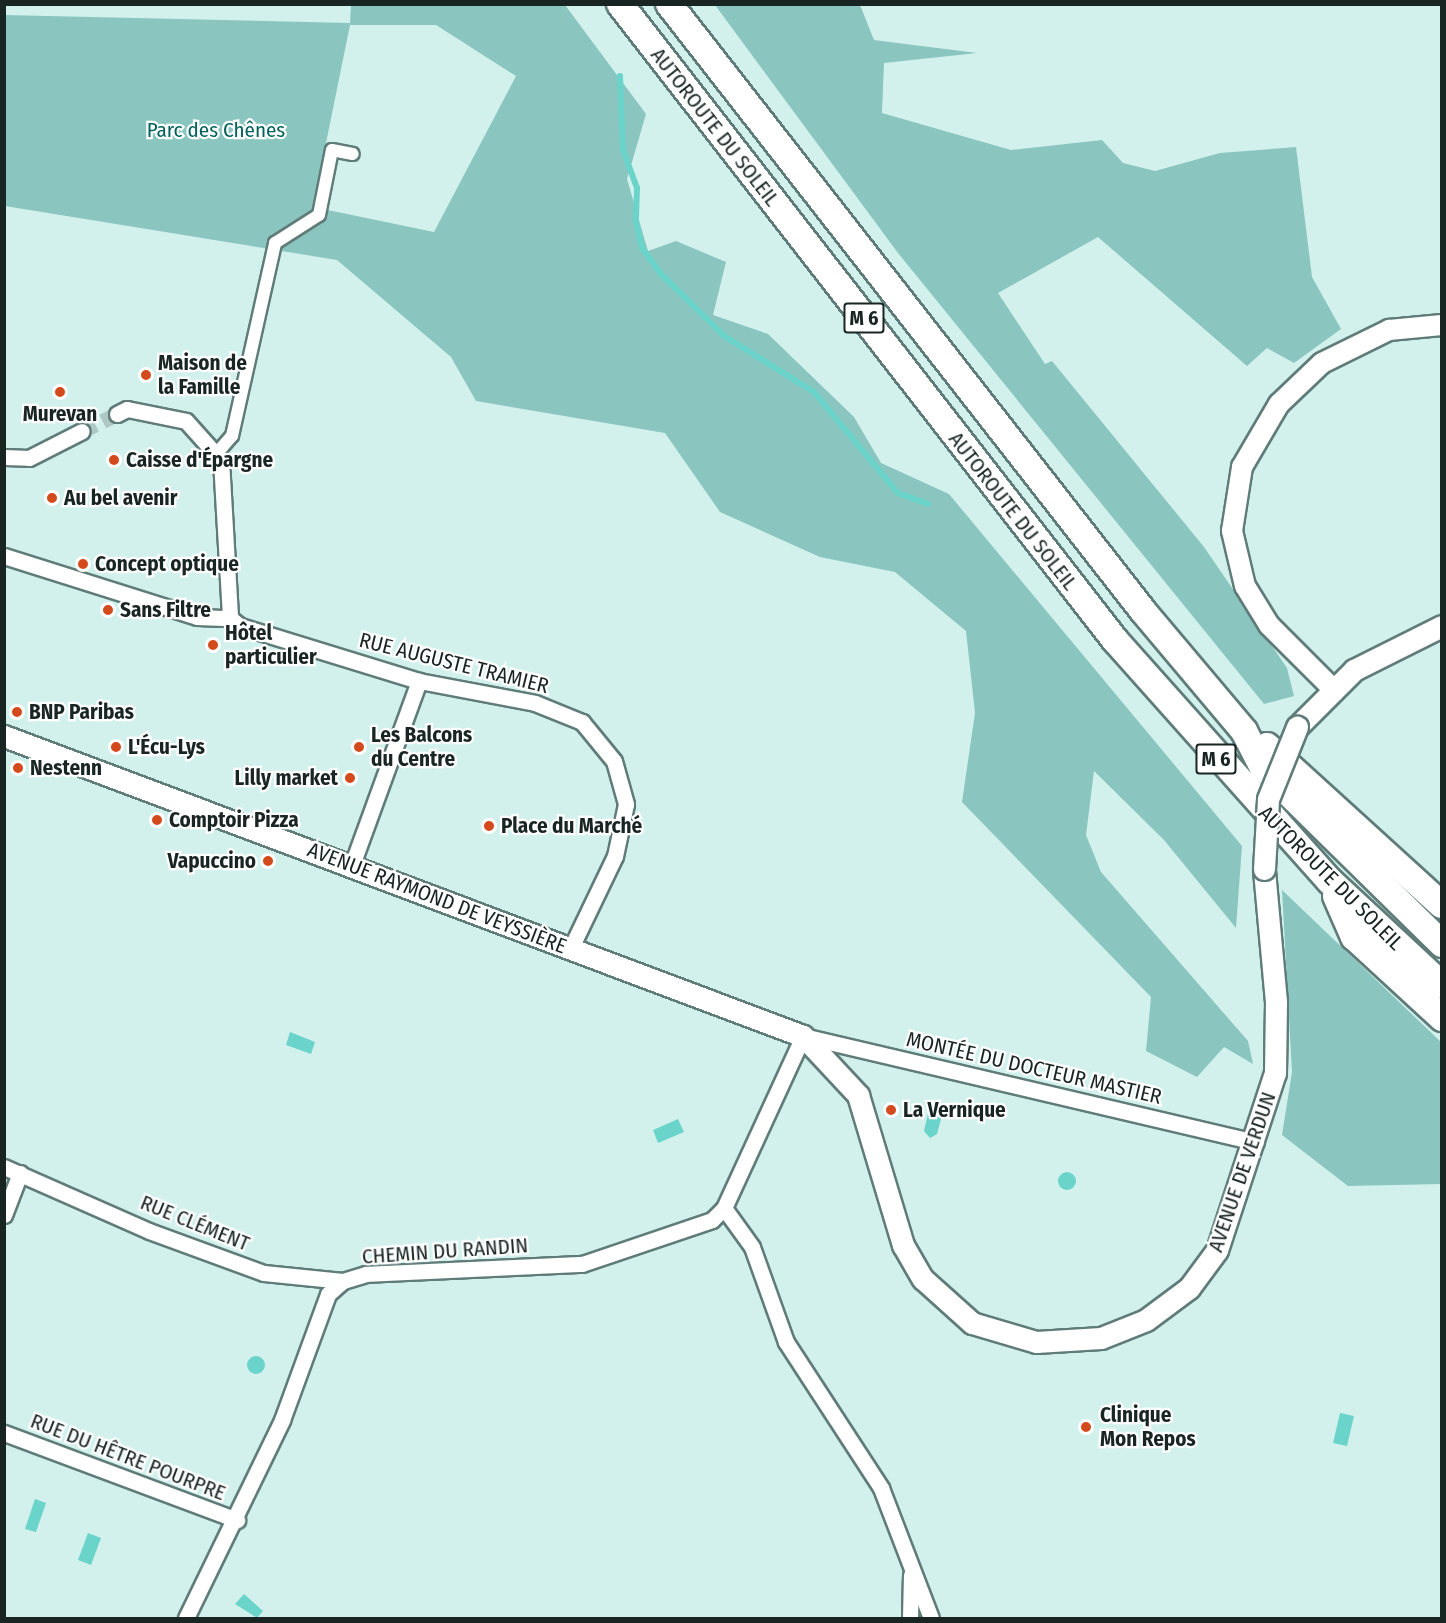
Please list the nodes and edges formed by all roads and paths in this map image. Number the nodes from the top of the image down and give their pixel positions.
1 (620, 4) edge
2 (669, 4) edge
3 (352, 154) dead end
4 (1442, 325) edge
5 (117, 414) tunnel mouth
6 (82, 431) tunnel mouth
7 (219, 456) junction
8 (4, 457) edge
9 (4, 556) edge
10 (230, 618) junction
11 (1442, 626) edge
12 (419, 681) junction
13 (1332, 688) junction
14 (1244, 731) junction
15 (4, 736) edge
16 (352, 865) junction
17 (1330, 881) junction
18 (1442, 904) edge
19 (1442, 944) edge
20 (570, 950) junction
21 (1442, 985) edge
22 (1442, 1018) edge
23 (803, 1036) junction
24 (1256, 1142) junction
25 (4, 1167) edge
26 (20, 1173) junction
27 (724, 1208) junction
28 (4, 1215) edge
29 (343, 1281) junction
30 (4, 1433) edge
31 (237, 1520) junction
32 (911, 1566) junction
33 (186, 1618) edge
34 (910, 1618) edge
35 (931, 1618) edge

1 - 17 highway, AUTOROUTE DU SOLEIL / M 6
2 - 14 highway, AUTOROUTE DU SOLEIL / M 6
3 - 7 street
4 - 13 street
5 - 7 street
6 - 8 street
7 - 10 street
9 - 10 street, RUE AUGUSTE TRAMIER
10 - 12 street, RUE AUGUSTE TRAMIER
11 - 13 main road, AVENUE DE VERDUN
12 - 16 street
12 - 20 street, RUE AUGUSTE TRAMIER
13 - 24 main road, AVENUE DE VERDUN, bridge
14 - 18 highway
14 - 19 highway, AUTOROUTE DU SOLEIL / M 6
15 - 16 main road, AVENUE RAYMOND DE VEYSSIÈRE
16 - 20 main road, AVENUE RAYMOND DE VEYSSIÈRE
17 - 21 highway, AUTOROUTE DU SOLEIL / M 6
17 - 22 highway
20 - 23 main road, AVENUE RAYMOND DE VEYSSIÈRE
23 - 24 street, MONTÉE DU DOCTEUR MASTIER
23 - 24 main road, AVENUE DE VERDUN
23 - 27 street
25 - 26 street, RUE CLÉMENT
26 - 28 street
26 - 29 street, RUE CLÉMENT
27 - 29 street, CHEMIN DU RANDIN
27 - 32 street
29 - 31 street, CHEMIN DU RANDIN
30 - 31 street, RUE DU HÊTRE POURPRE
31 - 33 street, CHEMIN DU RANDIN
32 - 34 street
32 - 35 street

